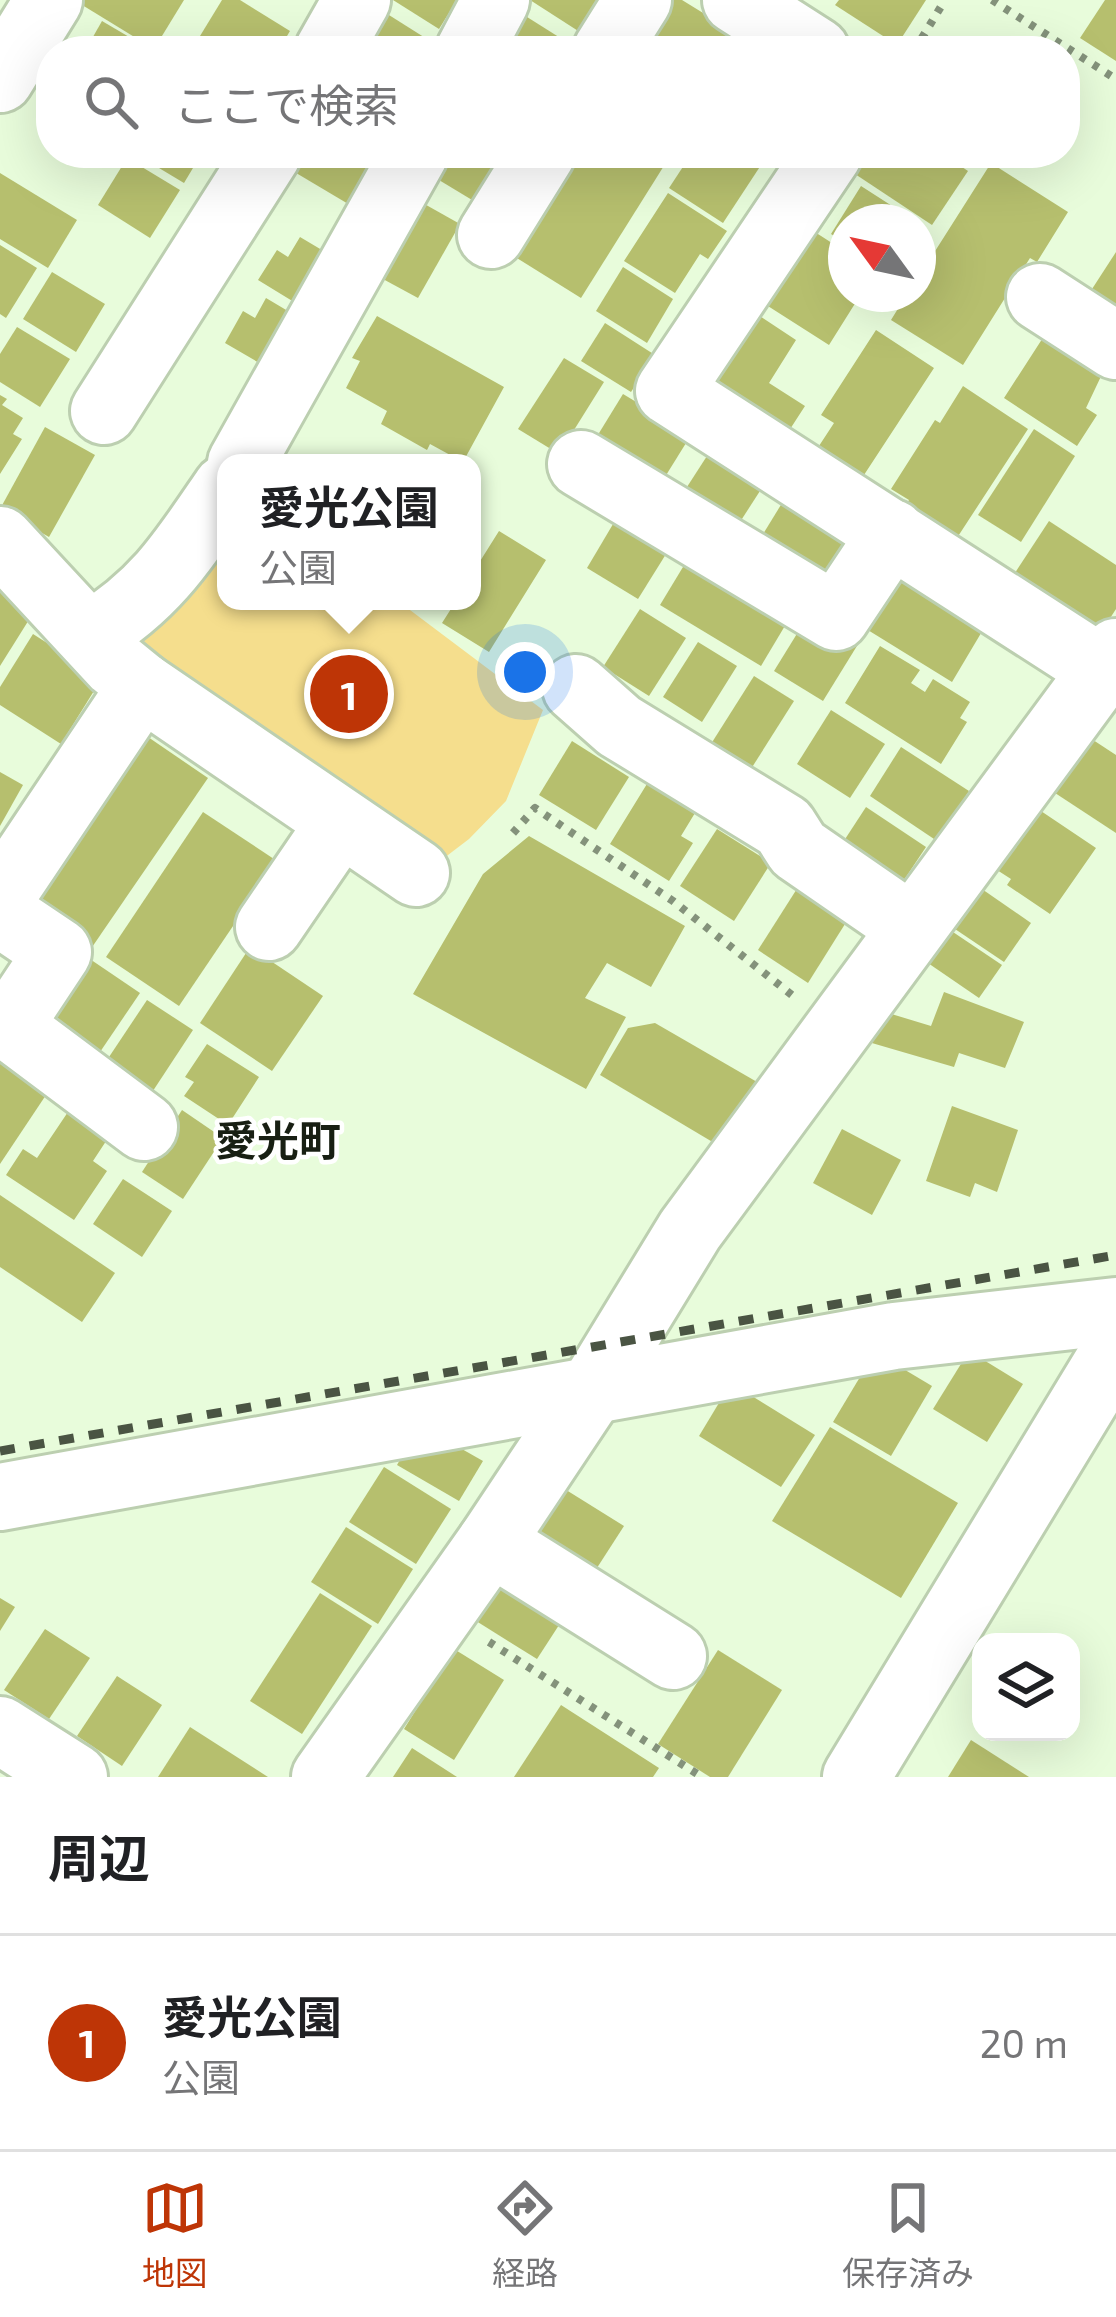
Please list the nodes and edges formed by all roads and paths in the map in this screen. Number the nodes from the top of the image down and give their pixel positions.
1 (50, 0) edge
2 (496, 0) edge
3 (638, 0) edge
4 (736, 0) edge
5 (946, 0) edge
6 (992, 0) edge
7 (478, 36) edge
8 (615, 36) edge
9 (792, 36) edge
10 (923, 36) edge
11 (1048, 36) edge
12 (1080, 57) edge
13 (0, 79) edge
14 (1116, 80) edge
15 (258, 168) edge
16 (407, 168) edge
17 (532, 168) edge
18 (819, 168) edge
19 (490, 235) dead end
20 (1040, 297) dead end
21 (1116, 346) edge
22 (104, 411) dead end
23 (246, 454) edge
24 (581, 464) dead end
25 (217, 500) edge
26 (892, 533) junction
27 (0, 541) edge
28 (90, 635) junction
29 (1110, 661) edge
30 (142, 686) junction
31 (576, 688) dead end
32 (340, 823) junction
33 (513, 833) dead end
34 (416, 874) dead end
35 (0, 898) edge
36 (0, 913) edge
37 (269, 927) dead end
38 (911, 927) junction
39 (836, 1030) junction
40 (144, 1127) dead end
41 (1116, 1311) edge
42 (1116, 1349) edge
43 (590, 1392) junction
44 (0, 1497) edge
45 (491, 1542) junction
46 (442, 1612) junction
47 (673, 1656) dead end
48 (0, 1730) edge
49 (74, 1777) edge
50 (325, 1777) edge
51 (702, 1777) edge
52 (856, 1777) edge

1 - 13 street
2 - 7 street
3 - 8 street
4 - 9 street
5 - 10 path
6 - 11 path
12 - 14 path
15 - 22 street
16 - 23 street
17 - 19 street
18 - 26 street
20 - 21 street
24 - 26 street
25 - 28 street
26 - 29 street
27 - 28 street
28 - 30 street
29 - 38 street
30 - 32 street
30 - 35 street
31 - 38 street
32 - 34 street
32 - 37 street
33 - 39 path
36 - 40 street
38 - 39 street
39 - 43 street
41 - 43 street
42 - 52 street
43 - 44 street
43 - 45 street
45 - 46 street
45 - 47 street
46 - 50 street
46 - 51 path
48 - 49 street

